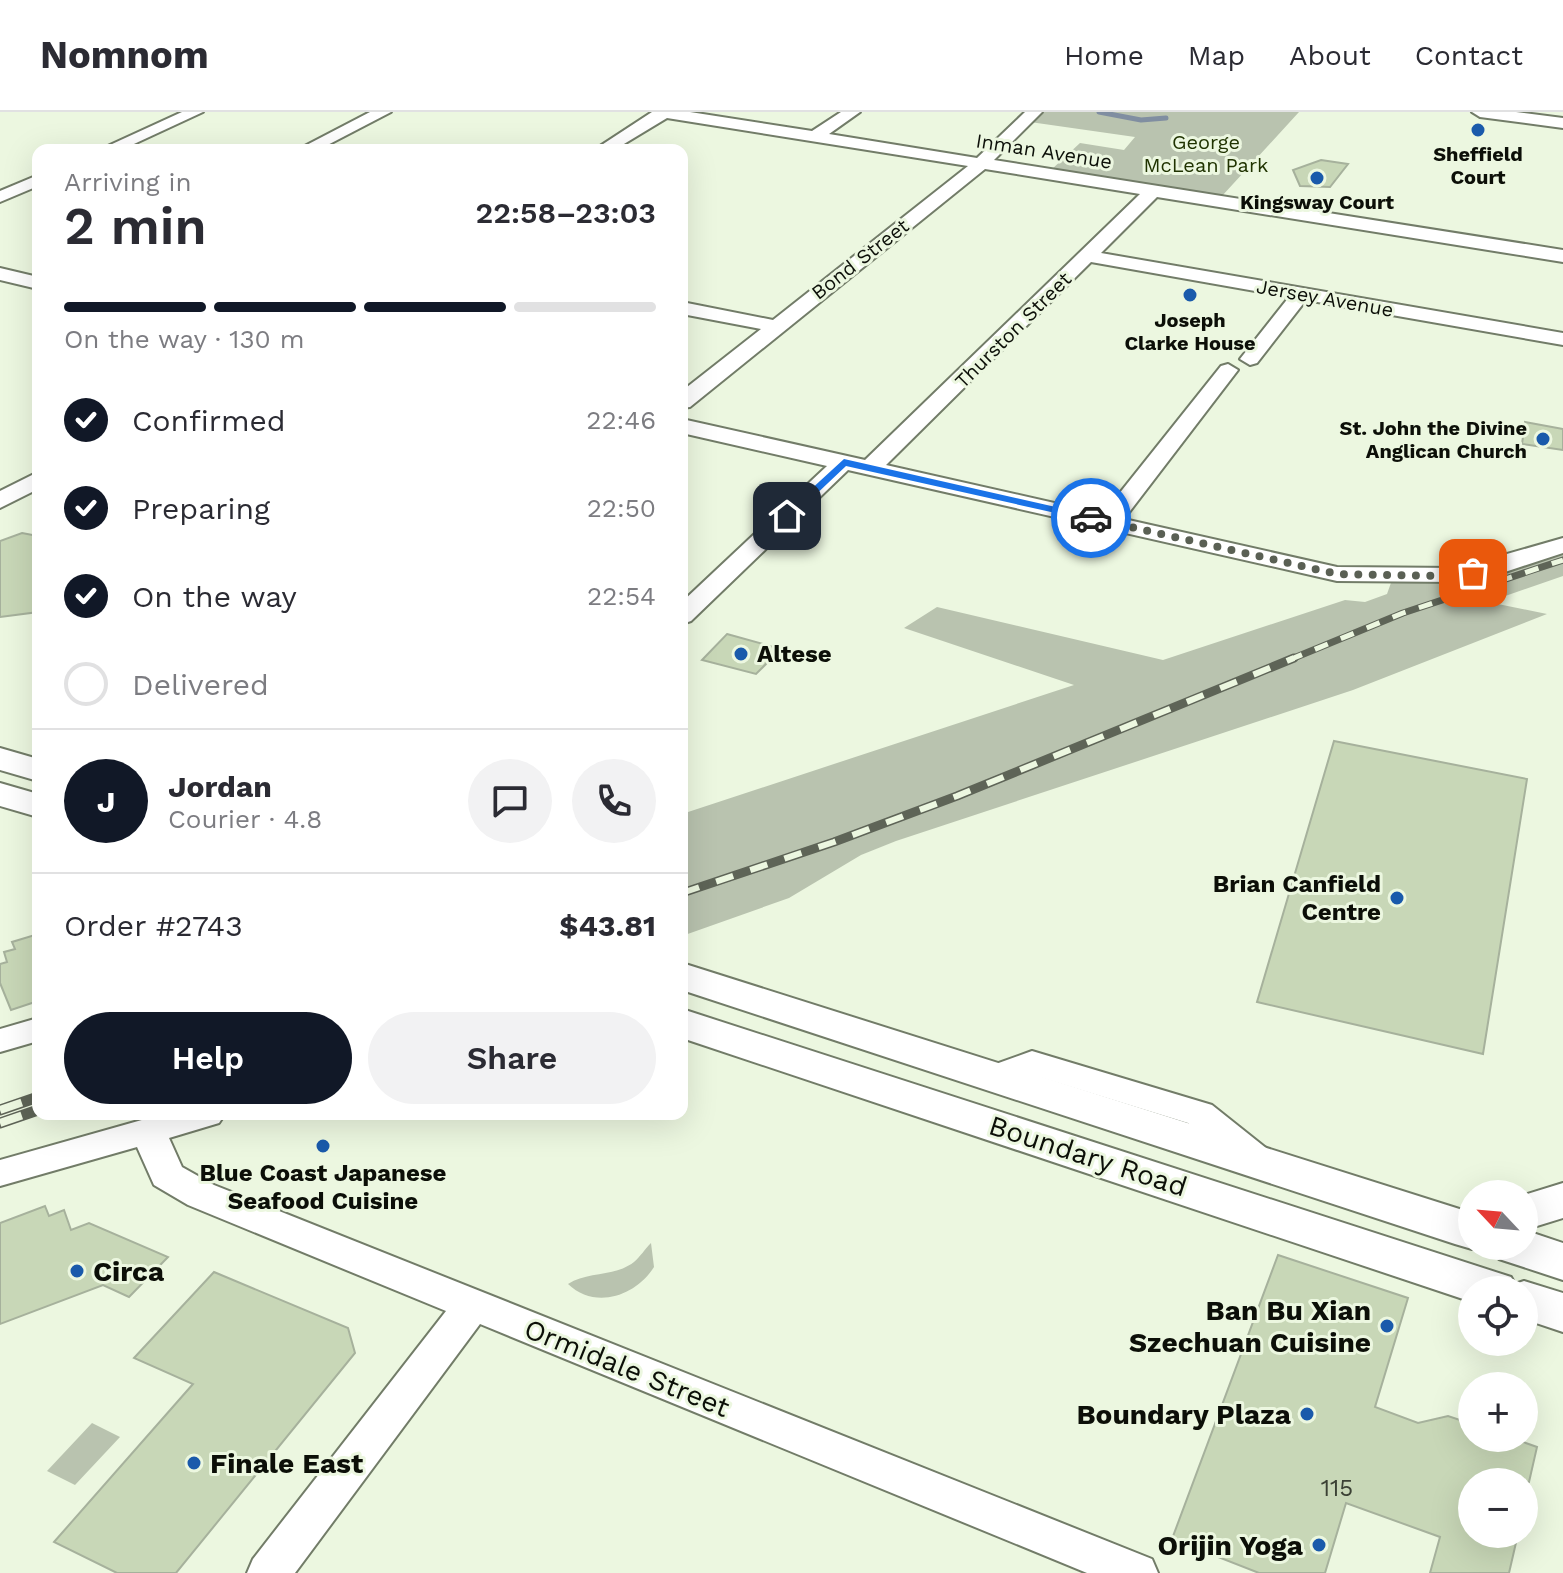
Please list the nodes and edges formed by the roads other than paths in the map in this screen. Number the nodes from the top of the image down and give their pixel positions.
1 (195, 112) edge
2 (383, 112) edge
3 (663, 112) edge
4 (852, 112) edge
5 (1034, 112) edge
6 (1480, 112) edge
7 (1563, 123) edge
8 (814, 137) junction
9 (121, 144) edge
10 (317, 144) edge
11 (612, 144) edge
12 (980, 163) junction
13 (32, 183) edge
14 (1154, 190) junction
15 (0, 197) edge
16 (1088, 256) junction
17 (1563, 256) edge
18 (0, 274) edge
19 (32, 280) edge
20 (1301, 294) junction
21 (688, 309) edge
22 (775, 326) junction
23 (1563, 339) edge
24 (1250, 359) dead end
25 (1228, 370) dead end
26 (688, 397) edge
27 (688, 427) edge
28 (844, 462) junction
29 (870, 468) junction
30 (32, 482) edge
31 (0, 501) edge
32 (1109, 522) junction
33 (1563, 545) edge
34 (688, 610) edge
35 (0, 759) edge
36 (32, 768) edge
37 (0, 794) edge
38 (32, 804) edge
39 (688, 978) edge
40 (688, 1025) edge
41 (32, 1031) edge
42 (0, 1041) edge
43 (186, 1120) edge
44 (148, 1131) junction
45 (0, 1173) edge
46 (1563, 1200) edge
47 (1538, 1208) edge
48 (1458, 1223) edge
49 (1538, 1253) edge
50 (1563, 1262) edge
51 (1458, 1278) edge
52 (1538, 1305) edge
53 (472, 1306) junction
54 (1563, 1313) edge
55 (269, 1573) edge
56 (1136, 1573) edge

1 - 9 street
2 - 10 street
3 - 8 street, Inman Avenue
3 - 11 street
4 - 8 street
5 - 12 street, Bond Street
6 - 7 street
8 - 12 street, Inman Avenue
12 - 14 street, Inman Avenue
12 - 22 street, Bond Street
13 - 15 street
14 - 16 street, Thurston Street
14 - 17 street, Inman Avenue
16 - 20 street, Jersey Avenue
16 - 29 street, Thurston Street
18 - 19 street
20 - 23 street, Jersey Avenue
20 - 24 street
21 - 22 street
22 - 26 street, Bond Street
25 - 32 street
27 - 28 street
28 - 29 street
28 - 34 street
29 - 32 street
30 - 31 street
32 - 33 street
35 - 36 main road
37 - 38 main road
39 - 48 main road, Boundary Road
40 - 51 main road, Boundary Road
41 - 42 street
43 - 44 street
44 - 45 street
44 - 53 street, Ormidale Street
46 - 47 main road
49 - 50 main road
52 - 54 main road
53 - 55 street
53 - 56 street, Ormidale Street

